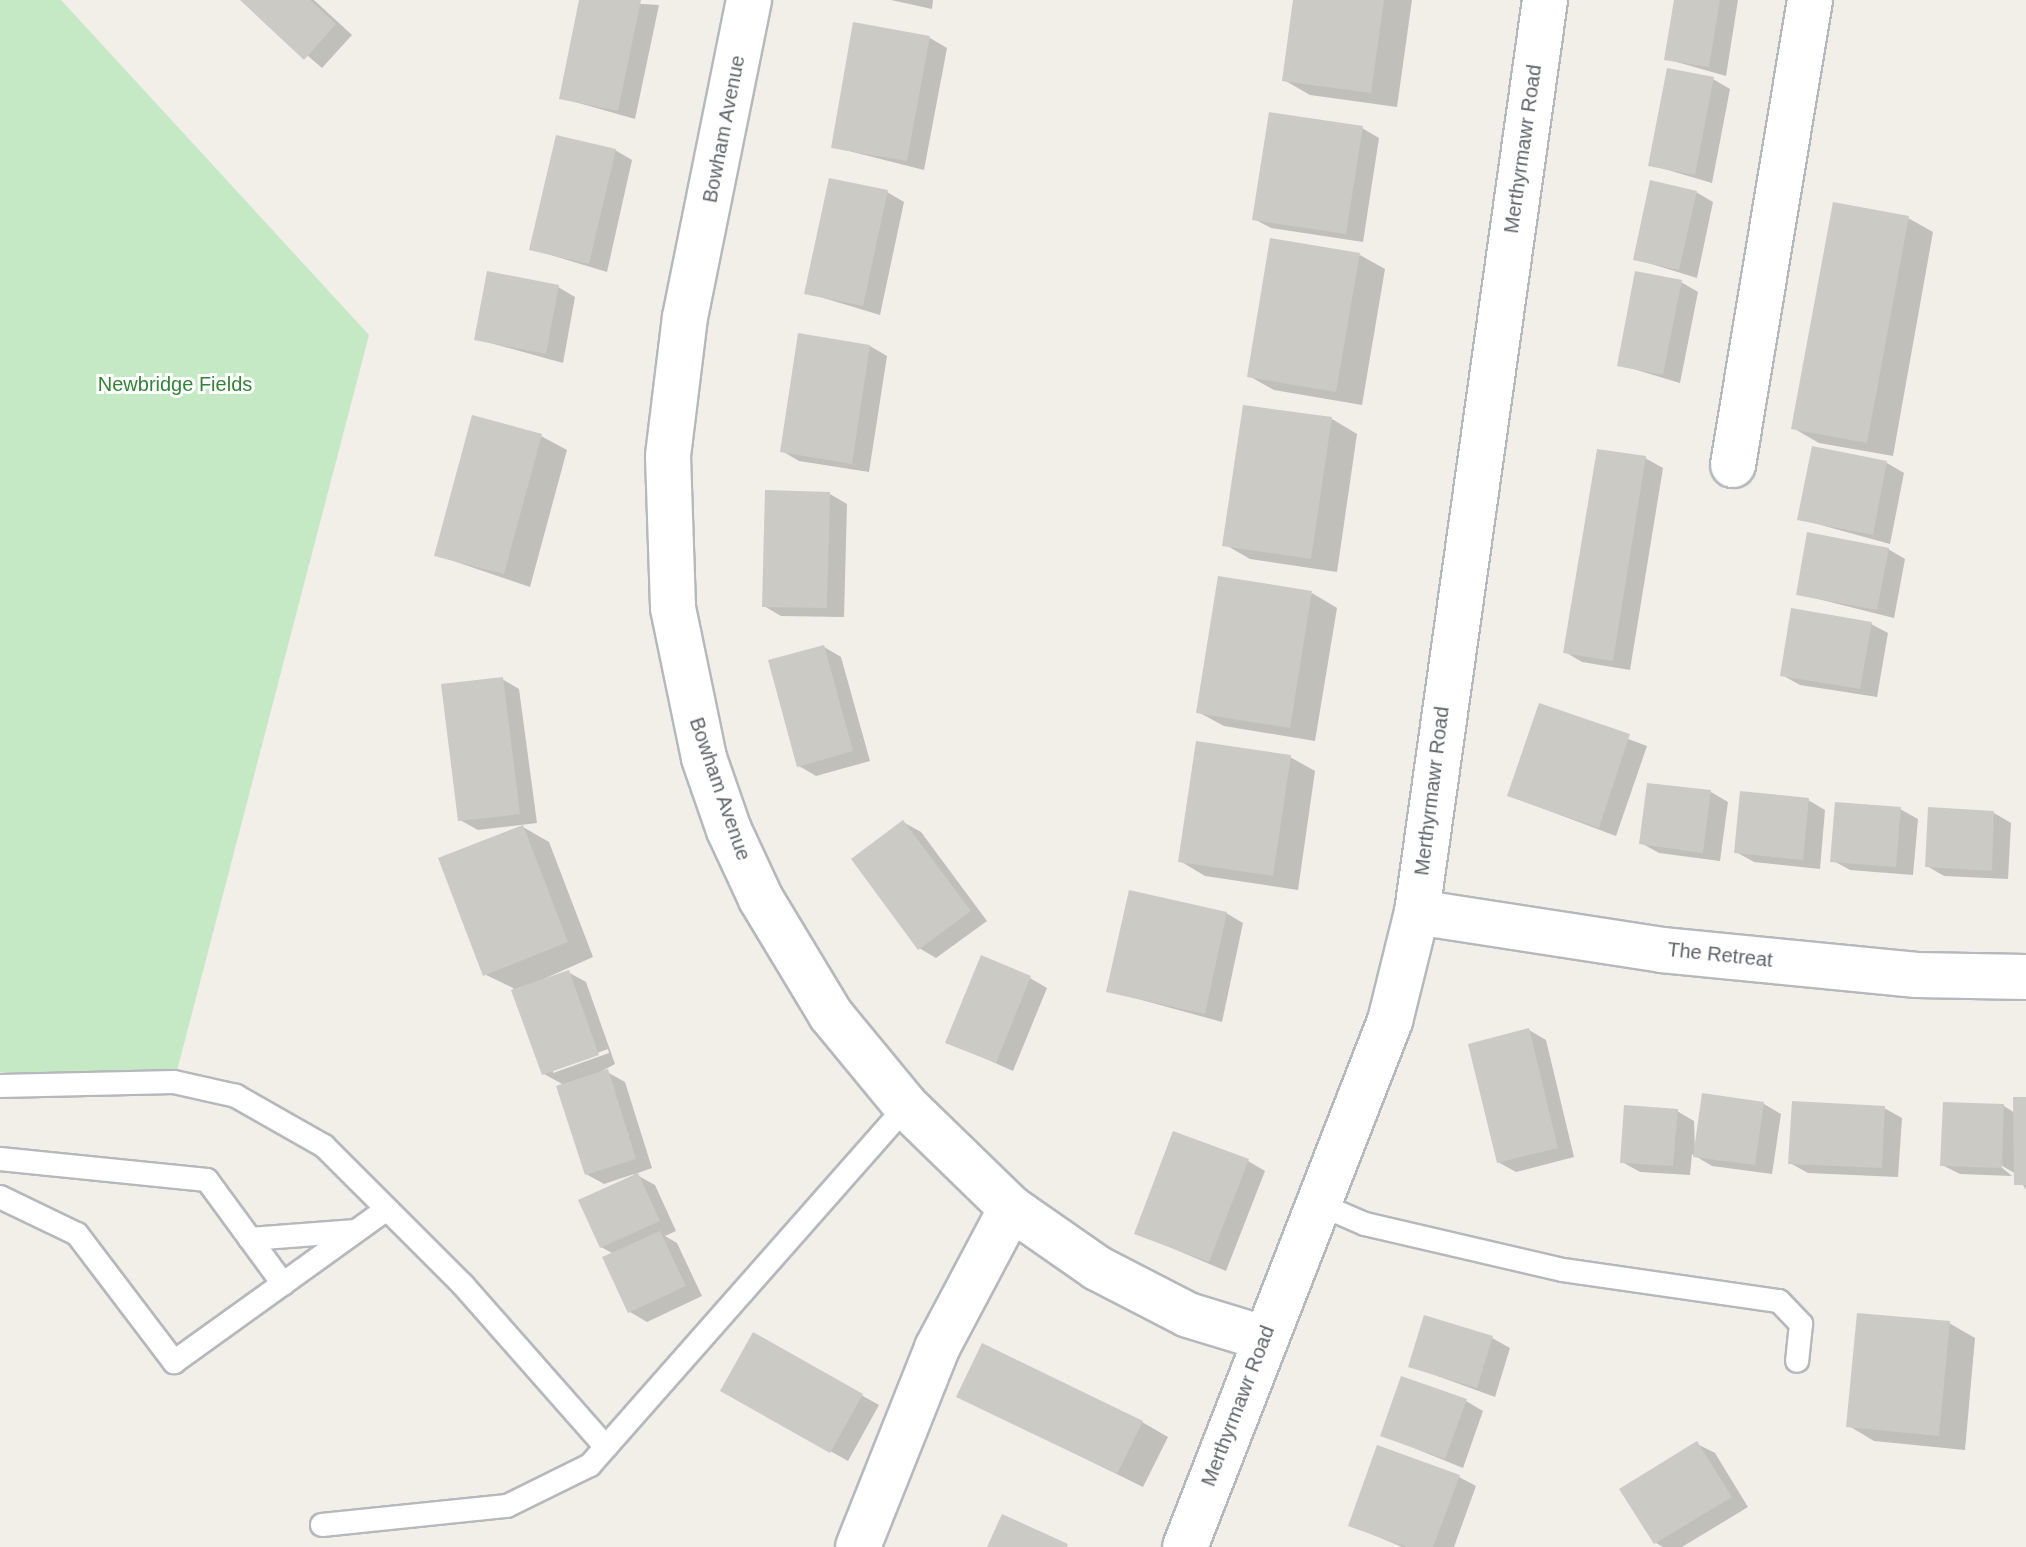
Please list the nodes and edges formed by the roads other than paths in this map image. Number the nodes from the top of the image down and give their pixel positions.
1 (749, 0) edge
2 (1545, 0) edge
3 (1810, 0) edge
4 (1733, 465) dead end
5 (1417, 912) junction
6 (2026, 977) edge
7 (0, 1086) edge
8 (906, 1106) junction
9 (0, 1159) edge
10 (0, 1197) edge
11 (1321, 1205) junction
12 (1011, 1208) junction
13 (387, 1209) junction
14 (356, 1231) junction
15 (250, 1239) junction
16 (283, 1284) junction
17 (1263, 1338) junction
18 (1797, 1361) dead end
19 (606, 1447) junction
20 (322, 1525) dead end
21 (858, 1547) edge
22 (1185, 1547) edge

1 - 8 street, Bowham Avenue
2 - 5 street, Merthyrmawr Road
3 - 4 street
5 - 6 street, The Retreat
5 - 11 street, Merthyrmawr Road
7 - 13 lane
8 - 12 street, Bowham Avenue
8 - 19 lane
9 - 15 lane
10 - 16 lane
11 - 17 street, Merthyrmawr Road
11 - 18 lane
12 - 17 street, Bowham Avenue
12 - 21 street
13 - 14 lane
13 - 19 lane
14 - 15 lane
14 - 16 lane
15 - 16 lane
17 - 22 street, Merthyrmawr Road
19 - 20 lane

